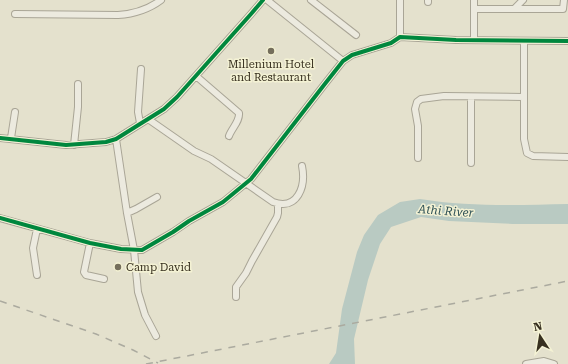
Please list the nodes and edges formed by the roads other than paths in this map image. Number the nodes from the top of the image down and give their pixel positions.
1 (161, 0) edge
2 (263, 0) edge
3 (267, 0) edge
4 (311, 0) edge
5 (400, 0) edge
6 (474, 0) edge
7 (523, 0) edge
8 (564, 0) edge
9 (515, 8) junction
10 (474, 9) junction
11 (566, 9) edge
12 (15, 14) dead end
13 (356, 36) dead end
14 (400, 37) junction
15 (474, 40) junction
16 (524, 41) junction
17 (568, 41) edge
18 (343, 61) junction
19 (141, 69) dead end
20 (196, 76) junction
21 (78, 84) dead end
22 (471, 97) junction
23 (524, 97) junction
24 (15, 112) dead end
25 (148, 119) junction
26 (140, 123) junction
27 (230, 136) dead end
28 (0, 138) edge
29 (11, 138) junction
30 (116, 139) junction
31 (74, 145) junction
32 (568, 157) edge
33 (418, 158) dead end
34 (471, 163) dead end
35 (302, 166) dead end
36 (246, 183) junction
37 (157, 197) dead end
38 (278, 204) junction
39 (127, 213) junction
40 (0, 218) edge
41 (37, 229) junction
42 (90, 243) junction
43 (134, 250) junction
44 (37, 275) dead end
45 (104, 279) dead end
46 (236, 297) dead end
47 (156, 336) dead end
48 (526, 364) edge
49 (554, 364) edge

1 - 12 street
2 - 20 street
3 - 18 street
4 - 13 street
5 - 14 street
6 - 10 street
7 - 9 street
8 - 11 street
9 - 10 street
9 - 11 street
10 - 15 street
14 - 15 street
14 - 18 street
15 - 16 street
16 - 17 street
16 - 23 street
18 - 36 street
19 - 26 street
20 - 25 street
20 - 27 street
21 - 31 street
22 - 23 street
22 - 33 street
22 - 34 street
23 - 32 street
24 - 29 street
25 - 26 street
25 - 36 street
26 - 30 street
28 - 29 street
29 - 31 street
30 - 31 street
30 - 39 street
35 - 38 street
36 - 38 street
36 - 43 street
37 - 39 street
38 - 46 street
39 - 43 street
40 - 41 street
41 - 42 street
41 - 44 street
42 - 43 street
42 - 45 street
43 - 47 street
48 - 49 street

